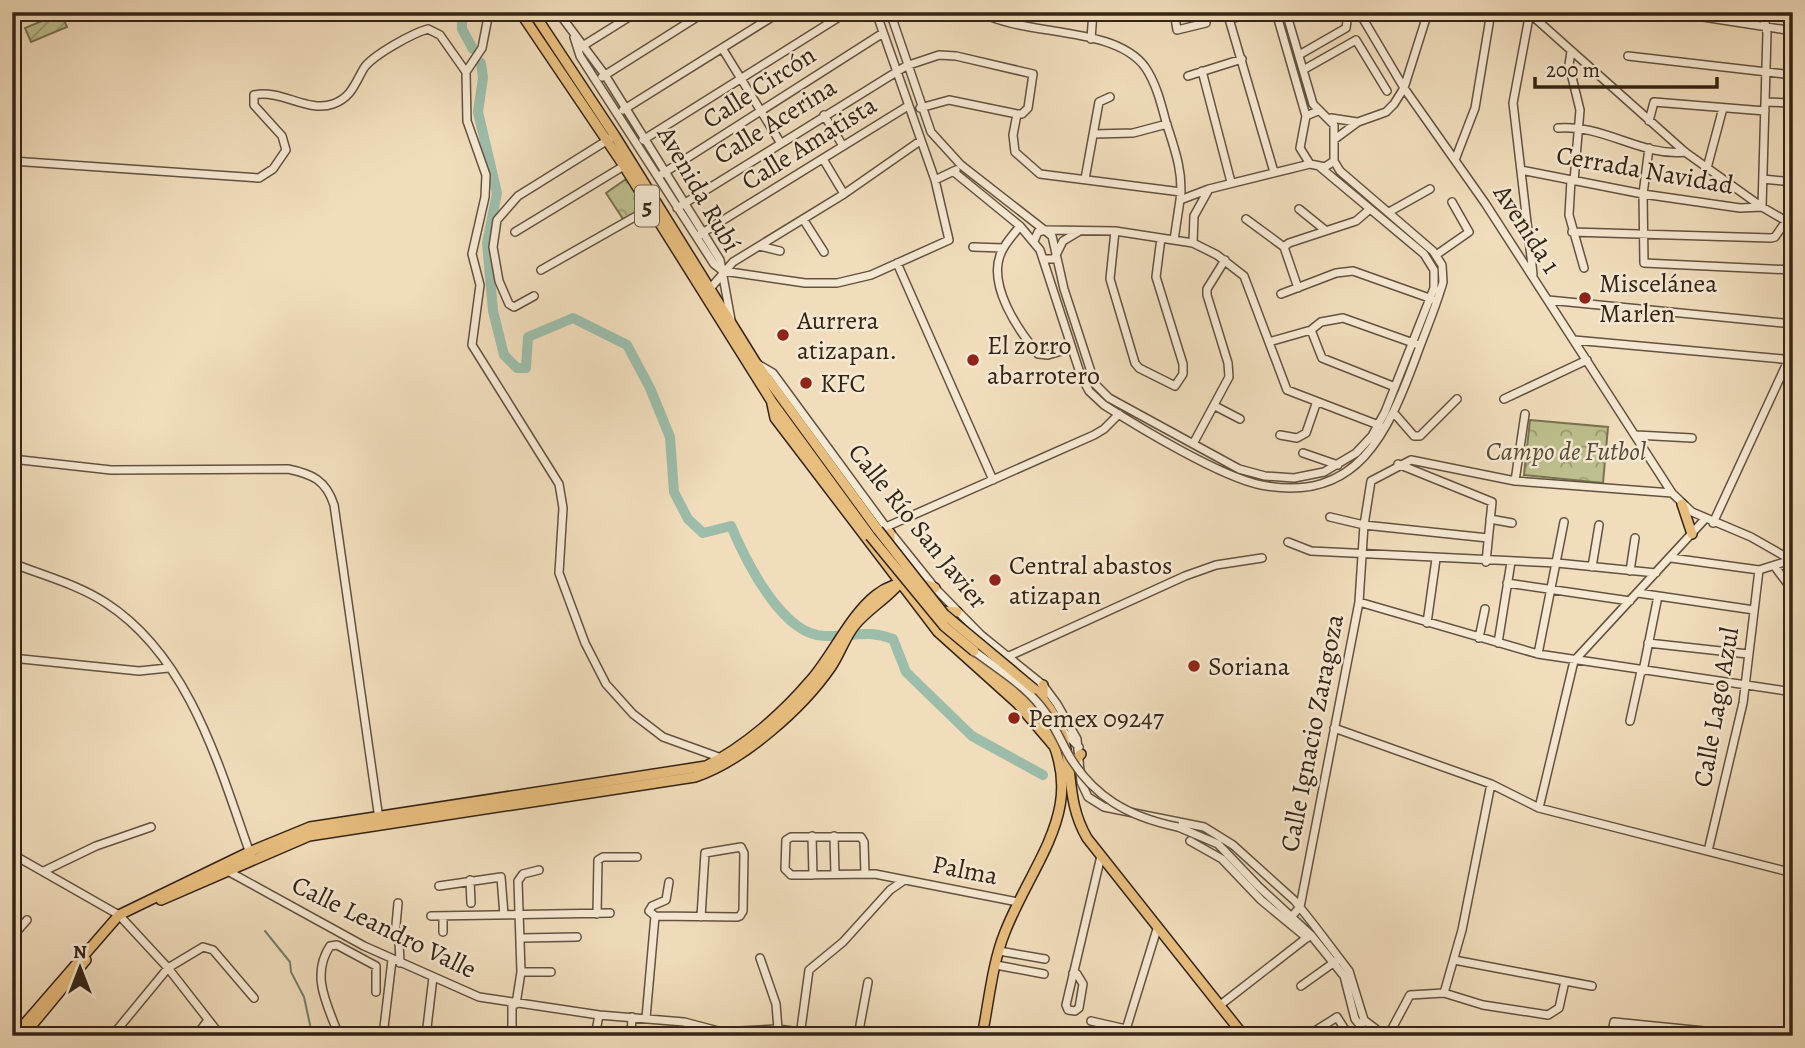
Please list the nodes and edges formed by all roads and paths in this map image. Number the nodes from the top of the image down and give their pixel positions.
1 (489, 12) edge
2 (520, 12) edge
3 (533, 12) edge
4 (558, 12) edge
5 (637, 12) edge
6 (705, 12) edge
7 (780, 12) edge
8 (847, 12) edge
9 (876, 12) edge
10 (890, 12) edge
11 (980, 12) edge
12 (1093, 12) edge
13 (1174, 12) edge
14 (1253, 12) edge
15 (1276, 12) edge
16 (1286, 12) edge
17 (1359, 12) edge
18 (1427, 12) edge
19 (1492, 12) edge
20 (1671, 12) edge
21 (1763, 12) edge
22 (1530, 13) edge
23 (1343, 15) dead end
24 (1229, 16) edge
25 (1206, 23) dead end
26 (1765, 28) junction
27 (1793, 31) edge
28 (883, 33) junction
29 (1091, 39) junction
30 (580, 47) junction
31 (722, 48) junction
32 (1571, 51) junction
33 (1299, 55) junction
34 (1628, 56) dead end
35 (1242, 59) junction
36 (906, 66) junction
37 (1303, 70) junction
38 (896, 71) junction
39 (1202, 71) junction
40 (467, 72) junction
41 (1765, 72) junction
42 (605, 75) junction
43 (1793, 75) edge
44 (1188, 76) dead end
45 (740, 79) junction
46 (596, 81) junction
47 (1404, 88) junction
48 (1387, 91) dead end
49 (1110, 97) dead end
50 (1765, 102) junction
51 (1793, 103) edge
52 (908, 106) junction
53 (626, 108) junction
54 (920, 108) junction
55 (1723, 108) junction
56 (761, 111) junction
57 (1318, 111) junction
58 (1765, 111) junction
59 (617, 114) junction
60 (1017, 114) junction
61 (824, 115) junction
62 (1306, 116) junction
63 (1330, 118) junction
64 (1649, 121) junction
65 (1357, 122) junction
66 (1167, 124) junction
67 (1579, 126) junction
68 (1558, 128) dead end
69 (1094, 134) junction
70 (611, 138) junction
71 (645, 138) junction
72 (1335, 139) junction
73 (920, 141) junction
74 (780, 142) junction
75 (636, 144) junction
76 (844, 146) junction
77 (1300, 148) junction
78 (1649, 148) junction
79 (1685, 152) junction
80 (823, 159) junction
81 (1455, 160) junction
82 (12, 161) edge
83 (1334, 161) junction
84 (627, 164) junction
85 (961, 164) junction
86 (1310, 164) junction
87 (1286, 167) junction
88 (1320, 167) junction
89 (1707, 168) junction
90 (1521, 170) junction
91 (666, 171) junction
92 (954, 172) junction
93 (1273, 172) junction
94 (658, 177) junction
95 (1085, 179) junction
96 (1763, 179) junction
97 (934, 180) junction
98 (1573, 180) junction
99 (1183, 182) junction
100 (1231, 182) junction
101 (1793, 183) edge
102 (1430, 189) dead end
103 (844, 194) junction
104 (1199, 194) junction
105 (1643, 194) junction
106 (1181, 196) junction
107 (685, 202) junction
108 (1452, 202) dead end
109 (653, 207) junction
110 (1762, 207) junction
111 (677, 208) junction
112 (1299, 209) dead end
113 (1370, 209) junction
114 (1392, 215) junction
115 (803, 219) junction
116 (1246, 219) dead end
117 (1789, 223) edge
118 (1388, 225) junction
119 (1020, 226) junction
120 (1046, 230) junction
121 (1325, 230) junction
122 (1079, 231) junction
123 (1115, 231) junction
124 (515, 232) dead end
125 (1572, 232) junction
126 (704, 233) junction
127 (1642, 233) junction
128 (696, 237) junction
129 (1161, 237) junction
130 (1174, 240) junction
131 (1034, 241) junction
132 (1193, 243) junction
133 (758, 246) junction
134 (973, 247) dead end
135 (1284, 247) junction
136 (1003, 248) junction
137 (780, 251) dead end
138 (824, 252) dead end
139 (1056, 255) junction
140 (1436, 255) junction
141 (1044, 259) junction
142 (1225, 260) junction
143 (897, 262) junction
144 (1584, 268) dead end
145 (541, 270) dead end
146 (1793, 270) edge
147 (723, 271) junction
148 (1534, 278) junction
149 (710, 288) junction
150 (1298, 288) junction
151 (1281, 294) dead end
152 (534, 296) dead end
153 (704, 297) junction
154 (1433, 300) junction
155 (1548, 300) junction
156 (732, 324) junction
157 (1793, 324) edge
158 (1311, 330) junction
159 (1574, 340) junction
160 (1269, 342) junction
161 (1416, 344) junction
162 (1072, 348) junction
163 (1793, 350) edge
164 (1587, 360) junction
165 (1791, 360) edge
166 (1395, 387) junction
167 (1504, 398) dead end
168 (1457, 399) dead end
169 (772, 402) junction
170 (1316, 404) junction
171 (1215, 406) junction
172 (1394, 413) junction
173 (1118, 414) junction
174 (1525, 414) dead end
175 (1240, 419) dead end
176 (1378, 425) junction
177 (1388, 426) junction
178 (1280, 435) dead end
179 (1636, 435) junction
180 (1692, 438) dead end
181 (1193, 444) junction
182 (1303, 453) dead end
183 (12, 459) edge
184 (1398, 464) junction
185 (1338, 466) junction
186 (993, 480) junction
187 (1515, 481) junction
188 (1672, 493) junction
189 (1682, 504) junction
190 (1330, 517) dead end
191 (1490, 519) junction
192 (1705, 519) junction
193 (1564, 522) dead end
194 (1512, 523) dead end
195 (1713, 523) junction
196 (1364, 525) junction
197 (1599, 525) dead end
198 (881, 531) junction
199 (1692, 534) junction
200 (1488, 538) junction
201 (1635, 538) dead end
202 (1288, 542) dead end
203 (870, 546) junction
204 (1793, 548) edge
205 (906, 554) junction
206 (1362, 555) junction
207 (1262, 558) dead end
208 (1671, 558) junction
209 (1436, 559) junction
210 (881, 560) junction
211 (1792, 560) edge
212 (1486, 562) junction
213 (1511, 562) junction
214 (1557, 562) junction
215 (12, 563) edge
216 (1592, 567) junction
217 (1775, 567) junction
218 (1759, 570) junction
219 (1630, 571) junction
220 (1657, 573) junction
221 (899, 583) junction
222 (1507, 583) junction
223 (935, 588) junction
224 (884, 590) junction
225 (1552, 590) junction
226 (1793, 591) edge
227 (1638, 593) junction
228 (1658, 596) junction
229 (1630, 601) junction
230 (1359, 602) junction
231 (1485, 609) dead end
232 (1754, 610) junction
233 (957, 612) junction
234 (1427, 622) junction
235 (939, 632) junction
236 (844, 637) junction
237 (1479, 638) junction
238 (1498, 643) junction
239 (1648, 643) junction
240 (974, 652) junction
241 (1538, 654) junction
242 (1748, 654) junction
243 (1007, 657) junction
244 (12, 658) edge
245 (1574, 661) junction
246 (168, 668) junction
247 (1642, 671) junction
248 (1745, 683) junction
249 (1038, 687) junction
250 (1793, 692) edge
251 (1044, 700) junction
252 (1058, 704) junction
253 (1630, 722) dead end
254 (1334, 728) junction
255 (1063, 732) junction
256 (1053, 745) junction
257 (1080, 751) junction
258 (726, 760) junction
259 (1071, 767) junction
260 (1081, 782) junction
261 (1491, 784) junction
262 (1539, 808) junction
263 (1076, 817) junction
264 (379, 819) junction
265 (1055, 821) junction
266 (151, 827) dead end
267 (812, 836) junction
268 (834, 836) junction
269 (1190, 841) dead end
270 (1708, 851) junction
271 (12, 855) edge
272 (251, 855) junction
273 (638, 857) dead end
274 (1103, 860) junction
275 (224, 869) junction
276 (539, 870) dead end
277 (44, 871) junction
278 (1793, 873) edge
279 (835, 874) junction
280 (865, 874) junction
281 (813, 875) junction
282 (470, 880) junction
283 (903, 881) junction
284 (669, 882) dead end
285 (439, 886) dead end
286 (1018, 902) junction
287 (398, 903) dead end
288 (471, 904) dead end
289 (1300, 907) junction
290 (597, 914) junction
291 (610, 914) dead end
292 (504, 915) junction
293 (431, 916) dead end
294 (443, 916) junction
295 (518, 916) junction
296 (1292, 916) junction
297 (121, 917) junction
298 (701, 917) junction
299 (363, 918) dead end
300 (654, 919) junction
301 (27, 920) dead end
302 (1157, 929) junction
303 (443, 932) dead end
304 (1312, 934) junction
305 (395, 936) junction
306 (12, 937) edge
307 (577, 937) dead end
308 (521, 938) junction
309 (364, 946) junction
310 (999, 951) junction
311 (359, 956) junction
312 (760, 958) dead end
313 (1045, 959) dead end
314 (1337, 960) junction
315 (1454, 960) junction
316 (396, 961) junction
317 (996, 965) junction
318 (168, 968) junction
319 (521, 972) junction
320 (551, 972) dead end
321 (1073, 973) junction
322 (1044, 974) dead end
323 (433, 977) junction
324 (1565, 981) junction
325 (868, 982) dead end
326 (1301, 986) dead end
327 (1592, 986) dead end
328 (376, 992) dead end
329 (1444, 993) junction
330 (254, 998) dead end
331 (514, 1004) junction
332 (1219, 1006) junction
333 (599, 1015) junction
334 (632, 1017) junction
335 (646, 1018) junction
336 (208, 1020) junction
337 (1091, 1021) dead end
338 (778, 1029) junction
339 (800, 1033) edge
340 (1125, 1033) edge
341 (983, 1034) edge
342 (14, 1036) edge
343 (23, 1036) edge
344 (112, 1036) edge
345 (196, 1036) edge
346 (221, 1036) edge
347 (339, 1036) edge
348 (383, 1036) edge
349 (426, 1036) edge
350 (512, 1036) edge
351 (595, 1036) edge
352 (631, 1036) edge
353 (826, 1036) edge
354 (858, 1036) edge
355 (998, 1036) edge
356 (1244, 1036) edge
357 (1307, 1036) edge
358 (1349, 1036) edge
359 (1369, 1036) edge
360 (1387, 1036) edge
361 (1611, 1036) edge
362 (1755, 1036) edge

1 - 40 street
2 - 70 main road, 5
3 - 70 main road, 5
4 - 30 street, Avenida Rubí
5 - 30 street
6 - 42 street
7 - 31 street
8 - 45 street
9 - 28 street
10 - 36 street
11 - 29 street
12 - 29 street
13 - 25 street
14 - 24 street
15 - 62 street
16 - 33 street
17 - 47 street, Avenida 1
18 - 47 street
19 - 81 street
20 - 26 street
21 - 26 street
22 - 32 street
22 - 90 street
23 - 33 street
24 - 35 street
26 - 27 street
26 - 41 street
28 - 38 street
28 - 56 street, Calle Circón
29 - 66 street
30 - 42 street, Avenida Rubí
30 - 46 street, Avenida Rubí
31 - 45 street
31 - 53 street
32 - 64 street
32 - 67 street
33 - 37 street
34 - 41 street
35 - 39 street
35 - 93 street
36 - 38 street, Calle Acerina
36 - 54 street
36 - 60 street, Calle Acerina
37 - 48 street
37 - 57 street
38 - 52 street
38 - 61 street, Calle Acerina
39 - 44 street
39 - 100 street
40 - 82 street
40 - 258 street
41 - 43 street
41 - 50 street
42 - 46 street
42 - 53 street, Avenida Rubí
45 - 56 street
45 - 71 street
46 - 59 street, Avenida Rubí
47 - 65 street
47 - 81 street, Avenida 1
49 - 69 street
50 - 51 street
50 - 58 street
52 - 73 street
52 - 76 street, Calle Amatista
53 - 59 street
53 - 71 street, Avenida Rubí
54 - 60 street
54 - 85 street
55 - 58 street
55 - 64 street
55 - 89 street
56 - 74 street
56 - 91 street, Calle Circón
57 - 62 street
57 - 63 street
58 - 96 street
59 - 75 street, Avenida Rubí
60 - 95 street
61 - 74 street, Calle Acerina
61 - 76 street
62 - 77 street
63 - 65 street
63 - 72 street
64 - 79 street
65 - 72 street
66 - 69 street
66 - 99 street
67 - 68 street
67 - 78 street
67 - 98 street
69 - 95 street
70 - 84 main road, 5
70 - 152 street
71 - 75 street
71 - 91 street, Avenida Rubí
72 - 83 street
73 - 97 street
73 - 103 street
74 - 107 street, Calle Acerina
75 - 94 street, Avenida Rubí
76 - 80 street, Calle Amatista
77 - 86 street
77 - 87 street
78 - 79 street
78 - 105 street
79 - 89 street
80 - 103 street
80 - 126 street, Calle Amatista
81 - 148 street, Avenida 1
83 - 88 street
83 - 114 street
84 - 109 main road, 5
84 - 124 street
85 - 92 street
85 - 120 street
86 - 87 street
86 - 88 street
87 - 93 street
88 - 113 street
89 - 110 street
90 - 98 street, Cerrada Navidad
90 - 148 street
91 - 94 street, Calle Circón
91 - 107 street, Avenida Rubí
92 - 97 street
92 - 119 street
93 - 100 street
94 - 111 street, Avenida Rubí
95 - 106 street
96 - 101 street
96 - 110 street
97 - 143 street
98 - 105 street, Cerrada Navidad
98 - 125 street
99 - 104 street
99 - 106 street
100 - 104 street
102 - 114 street
103 - 115 street
104 - 106 street
104 - 132 street
105 - 110 street, Cerrada Navidad
105 - 127 street
106 - 130 street
107 - 111 street, Calle Acerina
107 - 126 street, Avenida Rubí
108 - 140 street
109 - 145 street
109 - 149 main road, 5
109 - 153 main road, 5
110 - 117 street
111 - 128 street, Avenida Rubí
112 - 121 street
113 - 118 street
113 - 121 street
114 - 118 street
114 - 140 street
115 - 133 street
115 - 138 street
116 - 135 street
117 - 127 street
118 - 154 street
119 - 131 street
119 - 136 street
120 - 122 street
120 - 131 street
120 - 139 street
121 - 135 street
122 - 123 street
122 - 139 street
123 - 129 street
123 - 129 street
125 - 127 street
125 - 144 street
126 - 128 street, Calle Amatista
126 - 147 street, Avenida Rubí
127 - 146 street
128 - 147 street, Avenida Rubí
129 - 130 street
130 - 132 street
131 - 141 street
132 - 142 street
133 - 137 street
133 - 147 street
134 - 136 street
135 - 150 street
136 - 162 street
139 - 141 street
139 - 181 street
140 - 154 street
141 - 162 street
142 - 160 street
142 - 171 street
143 - 147 street
143 - 186 street
147 - 149 street
147 - 156 street
148 - 155 street, Avenida 1
149 - 153 street
149 - 156 main road, 5
150 - 151 street
150 - 154 street
153 - 169 main road, 5
154 - 161 street
155 - 157 street
155 - 159 street, Avenida 1
156 - 198 main road, 5
158 - 160 street
158 - 161 street
158 - 166 street
159 - 164 street, Avenida 1
159 - 165 street
160 - 170 street
161 - 166 street
161 - 172 street
162 - 173 street
163 - 165 street
164 - 167 street
164 - 179 street, Avenida 1
165 - 195 street
166 - 176 street
168 - 172 street
169 - 198 main road, 5
169 - 203 main road, Calle Río San Javier
170 - 176 street
170 - 178 street
171 - 175 street
171 - 181 street
172 - 177 street
173 - 177 street
173 - 186 street
174 - 187 street
176 - 177 street
176 - 185 street
179 - 180 street
179 - 188 street, Avenida 1
181 - 185 street
182 - 185 street
183 - 264 street
184 - 187 street
184 - 191 street
184 - 196 street, Calle Ignacio Zaragoza
186 - 198 street
187 - 188 street
188 - 189 street, Avenida 1
189 - 192 street, Avenida 1
189 - 199 main road
190 - 196 street
191 - 194 street
191 - 200 street
192 - 195 street, Avenida 1
192 - 199 street
193 - 214 street
195 - 211 street, Avenida 1
196 - 200 street
196 - 206 street, Calle Ignacio Zaragoza
197 - 216 street
198 - 203 main road
198 - 205 street, Calle Río San Javier
198 - 240 main road, 5, bridge
198 - 249 main road, 5, bridge
199 - 208 street
200 - 212 street
201 - 219 street
202 - 206 street
203 - 210 main road, Calle Río San Javier
204 - 211 street
205 - 221 main road
205 - 223 street, Calle Río San Javier
206 - 209 street
206 - 230 street, Calle Ignacio Zaragoza
207 - 243 street
208 - 218 street
208 - 220 street
209 - 212 street
209 - 234 street
210 - 221 main road, Calle Río San Javier
210 - 224 main road
211 - 217 street
212 - 213 street
213 - 214 street
213 - 222 street
214 - 216 street
214 - 225 street
215 - 246 street
216 - 219 street
217 - 218 street
217 - 226 street
218 - 232 street, Calle Lago Azul
219 - 220 street
220 - 227 street
221 - 223 main road
221 - 224 main road
221 - 235 main road, Calle Río San Javier
221 - 236 main road
222 - 225 street
222 - 238 street
223 - 233 street, Calle Río San Javier
224 - 236 main road
225 - 229 street
225 - 241 street
227 - 228 street
227 - 229 street
228 - 232 street
228 - 239 street
229 - 245 street
230 - 234 street
230 - 254 street, Calle Ignacio Zaragoza
231 - 237 street
232 - 242 street, Calle Lago Azul
233 - 235 main road
233 - 243 street, Calle Río San Javier
234 - 237 street
235 - 256 main road, Calle Río San Javier
236 - 258 main road
237 - 238 street
238 - 241 street
239 - 242 street
239 - 247 street
240 - 256 main road, bridge
240 - 296 street, bridge
241 - 245 street
242 - 248 street, Calle Lago Azul
243 - 249 street, Calle Río San Javier
244 - 246 street
245 - 247 street
245 - 262 street
246 - 272 street
247 - 248 street
247 - 253 street
248 - 250 street
248 - 270 street, Calle Lago Azul
249 - 251 main road, 5
249 - 252 street, Calle Río San Javier
251 - 252 main road
251 - 255 main road, 5
252 - 257 street, Calle Río San Javier
254 - 261 street
254 - 289 street, Calle Ignacio Zaragoza
255 - 257 street
255 - 259 main road, 5
256 - 265 main road
257 - 259 main road
257 - 260 street, Calle Río San Javier
258 - 264 main road
259 - 260 main road
259 - 263 main road, 5
260 - 289 street
261 - 262 street
261 - 315 street
262 - 270 street
263 - 265 main road
263 - 274 main road
264 - 272 main road
265 - 286 main road
266 - 277 street
267 - 268 street
267 - 281 street
267 - 281 street
268 - 279 street
268 - 280 street
269 - 304 street
270 - 278 street
271 - 277 street
272 - 275 main road
273 - 290 street
274 - 302 main road
274 - 321 street
275 - 297 main road
275 - 309 street, Calle Leandro Valle
276 - 295 street
277 - 297 street
279 - 280 street, Palma
279 - 281 street, Palma
280 - 283 street, Palma
282 - 285 street
282 - 288 street
282 - 292 street
283 - 286 street, Palma
283 - 339 street
284 - 300 street
286 - 310 main road
287 - 305 street
289 - 296 street
289 - 304 street
290 - 291 street
290 - 295 street
292 - 294 street
292 - 295 street
293 - 294 street
294 - 303 street
295 - 308 street
296 - 304 street
297 - 318 street
297 - 342 main road
297 - 343 main road
298 - 298 street
298 - 300 street
299 - 305 street
300 - 335 street
301 - 306 street
302 - 332 main road
302 - 340 street
304 - 314 street
304 - 332 street
305 - 316 street
307 - 308 street
308 - 319 street
309 - 311 street
309 - 316 street, Calle Leandro Valle
310 - 313 street
310 - 317 main road
311 - 328 street
311 - 347 street
312 - 338 street
314 - 326 street
314 - 359 street
314 - 360 street
315 - 324 street
315 - 329 street
316 - 323 street, Calle Leandro Valle
316 - 348 street
317 - 322 street
317 - 341 main road
318 - 330 street
318 - 336 street
318 - 344 street
319 - 320 street
319 - 331 street
321 - 321 street
323 - 331 street, Calle Leandro Valle
323 - 349 street
324 - 327 street
324 - 329 street
325 - 354 street
329 - 360 street
331 - 333 street, Calle Leandro Valle
331 - 350 street
332 - 356 main road
333 - 334 street, Calle Leandro Valle
333 - 351 street
334 - 335 street, Calle Leandro Valle
334 - 352 street
335 - 338 street, Calle Leandro Valle
336 - 345 street
336 - 346 street
337 - 340 street
338 - 339 street, Calle Leandro Valle
339 - 353 street, Calle Leandro Valle
341 - 355 street
357 - 358 street
361 - 362 street

